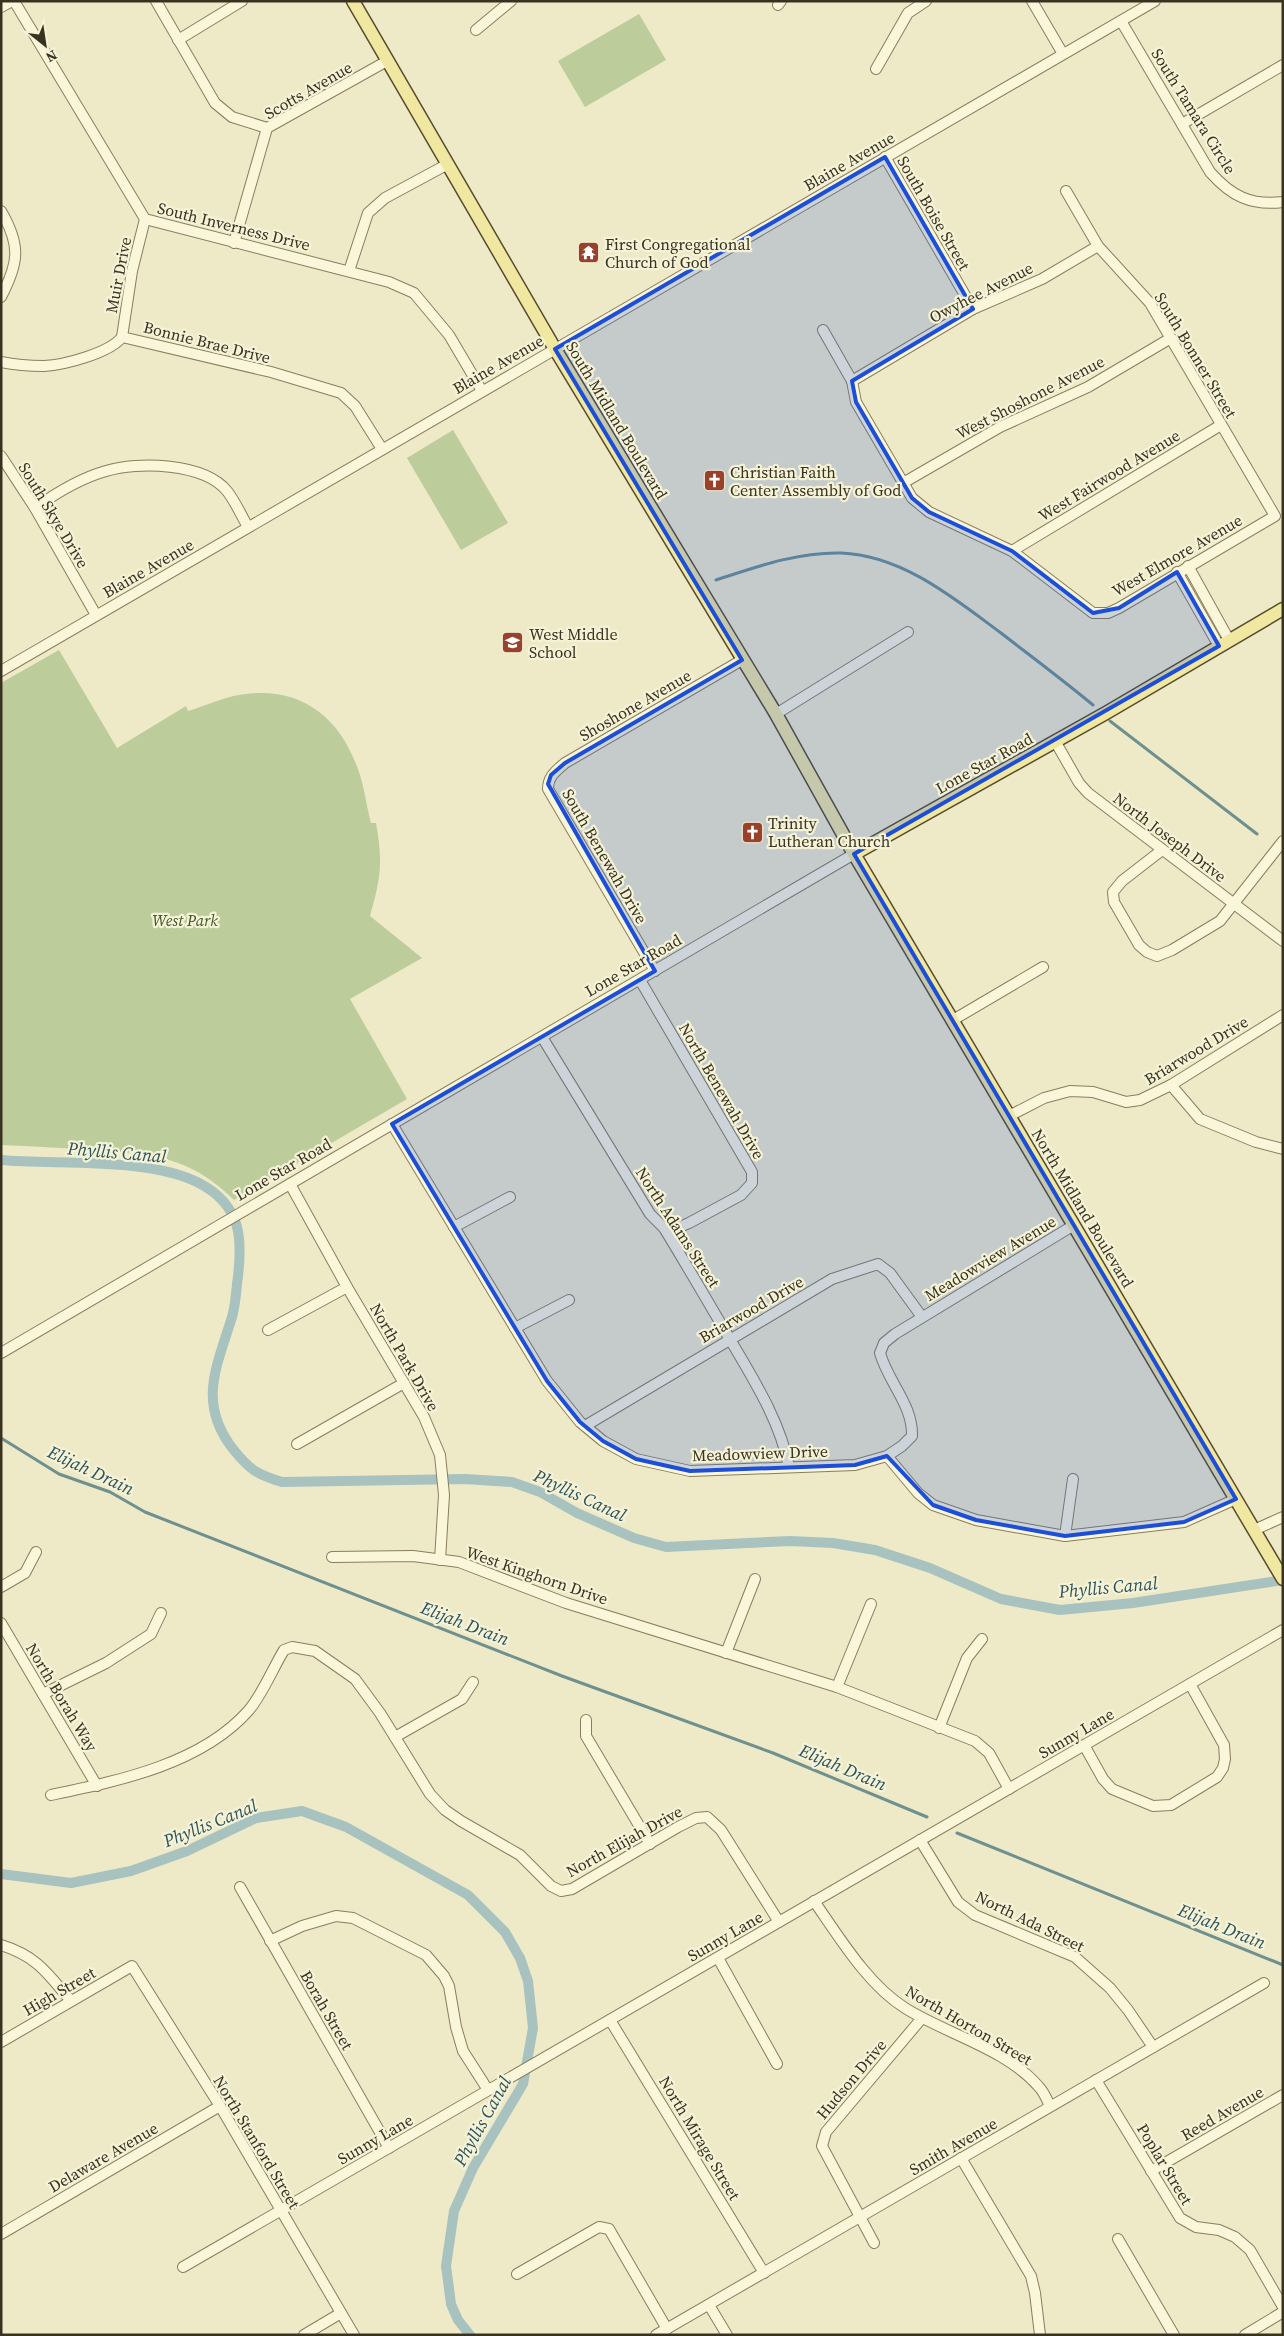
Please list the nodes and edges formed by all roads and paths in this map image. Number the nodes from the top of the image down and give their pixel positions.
1 (13, 1) edge
2 (156, 1) edge
3 (242, 1) edge
4 (353, 1) edge
5 (926, 1) edge
6 (1032, 1) edge
7 (1154, 1) edge
8 (507, 2) edge
9 (1, 8) edge
10 (1121, 21) junction
11 (476, 30) dead end
12 (178, 40) junction
13 (1062, 54) junction
14 (387, 61) junction
15 (1283, 64) edge
16 (876, 69) dead end
17 (1182, 124) junction
18 (267, 128) junction
19 (885, 157) junction
20 (448, 164) junction
21 (1066, 191) dead end
22 (1283, 202) edge
23 (1, 211) edge
24 (145, 219) junction
25 (234, 242) junction
26 (1098, 246) junction
27 (349, 271) junction
28 (1, 297) edge
29 (973, 309) junction
30 (823, 330) dead end
31 (122, 337) junction
32 (1170, 338) junction
33 (555, 349) junction
34 (1, 362) edge
35 (852, 381) junction
36 (482, 391) junction
37 (1221, 425) junction
38 (382, 450) junction
39 (1, 456) edge
40 (903, 483) junction
41 (35, 508) junction
42 (1275, 516) joint
43 (248, 527) junction
44 (1012, 551) junction
45 (1188, 566) junction
46 (1177, 572) junction
47 (1283, 609) edge
48 (96, 615) junction
49 (908, 632) dead end
50 (1224, 643) junction
51 (742, 660) junction
52 (1, 671) edge
53 (776, 714) junction
54 (1055, 742) junction
55 (549, 782) joint
56 (1283, 841) edge
57 (1162, 850) junction
58 (854, 854) junction
59 (1234, 905) junction
60 (1283, 941) edge
61 (1043, 967) dead end
62 (655, 971) junction
63 (640, 980) junction
64 (1283, 1015) edge
65 (953, 1020) junction
66 (542, 1037) junction
67 (1171, 1085) junction
68 (1009, 1116) junction
69 (392, 1124) junction
70 (1283, 1149) edge
71 (290, 1184) junction
72 (510, 1197) dead end
73 (1074, 1225) junction
74 (454, 1227) junction
75 (664, 1228) junction
76 (346, 1287) junction
77 (569, 1300) dead end
78 (922, 1317) junction
79 (515, 1328) junction
80 (268, 1330) dead end
81 (730, 1338) junction
82 (1, 1353) edge
83 (404, 1383) junction
84 (584, 1426) junction
85 (297, 1444) dead end
86 (887, 1456) junction
87 (789, 1467) junction
88 (1073, 1479) dead end
89 (1236, 1499) junction
90 (1283, 1517) edge
91 (1254, 1530) junction
92 (1065, 1536) junction
93 (36, 1552) dead end
94 (332, 1557) dead end
95 (440, 1560) junction
96 (1282, 1577) edge
97 (755, 1579) dead end
98 (1, 1587) edge
99 (871, 1604) dead end
100 (161, 1613) dead end
101 (1, 1623) edge
102 (1283, 1630) edge
103 (982, 1639) dead end
104 (726, 1653) junction
105 (473, 1682) dead end
106 (1190, 1684) junction
107 (837, 1687) junction
108 (43, 1694) junction
109 (586, 1720) dead end
110 (939, 1728) junction
111 (395, 1737) junction
112 (1084, 1745) junction
113 (97, 1786) junction
114 (1009, 1789) junction
115 (51, 1795) dead end
116 (920, 1840) junction
117 (650, 1844) junction
118 (240, 1887) dead end
119 (814, 1901) junction
120 (779, 1922) junction
121 (270, 1941) junction
122 (1, 1946) edge
123 (718, 1958) junction
124 (132, 1966) joint
125 (1264, 1983) dead end
126 (71, 2001) junction
127 (922, 2018) junction
128 (610, 2020) junction
129 (1, 2042) edge
130 (1153, 2047) junction
131 (777, 2064) dead end
132 (1096, 2080) junction
133 (488, 2090) junction
134 (1283, 2095) edge
135 (220, 2106) junction
136 (1050, 2106) junction
137 (389, 2148) junction
138 (961, 2158) junction
139 (1151, 2171) junction
140 (281, 2211) junction
141 (860, 2217) junction
142 (1, 2234) edge
143 (1118, 2239) dead end
144 (874, 2243) dead end
145 (183, 2268) dead end
146 (764, 2273) junction
147 (518, 2274) dead end
148 (709, 2305) junction
149 (1283, 2307) edge
150 (1283, 2312) edge
151 (341, 2313) junction
152 (667, 2329) junction
153 (304, 2335) edge
154 (354, 2335) edge
155 (656, 2335) edge
156 (726, 2335) edge
157 (1040, 2335) edge
158 (1174, 2335) edge
159 (1245, 2335) edge

1 - 9 street
1 - 24 street, South Inverness Drive
2 - 12 street
3 - 12 street
4 - 14 main road, South Midland Boulevard
5 - 16 street
6 - 13 street
7 - 10 street, Blaine Avenue
8 - 11 street
10 - 13 street, Blaine Avenue
10 - 17 street, South Tamara Circle
12 - 18 street
13 - 19 street, Blaine Avenue
14 - 18 street, Scotts Avenue
14 - 20 main road, South Midland Boulevard
15 - 17 street
17 - 22 street, South Tamara Circle
18 - 25 street, Scotts Avenue
19 - 29 street, South Boise Street
19 - 33 street, Blaine Avenue
20 - 27 street
20 - 33 main road, South Midland Boulevard
21 - 26 street, South Bonner Street
23 - 28 street
24 - 25 street, South Inverness Drive
24 - 31 street, Muir Drive
25 - 27 street, South Inverness Drive
26 - 29 street, Owyhee Avenue
26 - 32 street, South Bonner Street
27 - 36 street, South Inverness Drive
29 - 35 street, Owyhee Avenue
30 - 35 street
31 - 34 street, Bonnie Brae Drive
31 - 38 street, Bonnie Brae Drive
32 - 37 street, South Bonner Street
32 - 40 street, West Shoshone Avenue
33 - 36 street, Blaine Avenue
33 - 51 main road, South Midland Boulevard
35 - 40 street
36 - 38 street, Blaine Avenue
37 - 42 street, South Bonner Street
37 - 44 street, West Fairwood Avenue
38 - 43 street, Blaine Avenue
39 - 41 street, South Skye Drive
40 - 44 street
41 - 43 street
41 - 48 street, South Skye Drive
42 - 45 street, West Elmore Avenue
43 - 48 street, Blaine Avenue
44 - 46 street, West Elmore Avenue
45 - 46 street, West Elmore Avenue
45 - 50 street
46 - 50 street
47 - 50 main road, Lone Star Road
48 - 52 street, Blaine Avenue
49 - 53 street
50 - 54 main road, Lone Star Road
51 - 53 main road, South Midland Boulevard
51 - 55 street, Shoshone Avenue
53 - 58 main road, South Midland Boulevard
54 - 57 street, North Joseph Drive
54 - 58 main road, Lone Star Road
55 - 62 street, South Benewah Drive
56 - 59 street
57 - 59 street, North Joseph Drive
57 - 59 street
58 - 62 street, Lone Star Road
58 - 65 main road, North Midland Boulevard
59 - 60 street, North Joseph Drive
61 - 65 street
62 - 63 street, Lone Star Road
63 - 66 street, Lone Star Road
63 - 75 street, North Benewah Drive
64 - 67 street, Briarwood Drive
65 - 68 main road, North Midland Boulevard
66 - 69 street, Lone Star Road
66 - 75 street, North Adams Street
67 - 68 street, Briarwood Drive
67 - 70 street
68 - 73 main road, North Midland Boulevard
69 - 71 street, Lone Star Road
69 - 74 street, Meadowview Drive
71 - 76 street, North Park Drive
71 - 82 street, Lone Star Road
72 - 74 street
73 - 78 street, Meadowview Avenue
73 - 89 main road, North Midland Boulevard
74 - 79 street, Meadowview Drive
75 - 81 street, North Adams Street
76 - 80 street
76 - 83 street, North Park Drive
77 - 79 street
78 - 81 street, Briarwood Drive
78 - 86 street, Meadowview Drive
79 - 84 street, Meadowview Drive
81 - 84 street, Briarwood Drive
81 - 87 street, North Adams Street
83 - 85 street
83 - 95 street, North Park Drive
84 - 87 street, Meadowview Drive
86 - 87 street, Meadowview Drive
86 - 92 street
88 - 92 street
89 - 91 main road, North Midland Boulevard
89 - 92 street
90 - 91 street
91 - 96 main road, North Midland Boulevard
93 - 98 street
94 - 95 street, West Kinghorn Drive
95 - 104 street, West Kinghorn Drive
97 - 104 street
99 - 107 street
100 - 108 street
101 - 108 street, North Borah Way
102 - 106 street, Sunny Lane
103 - 110 street
104 - 107 street, West Kinghorn Drive
105 - 111 street
106 - 112 street, Sunny Lane
106 - 112 street
107 - 110 street, West Kinghorn Drive
108 - 113 street, North Borah Way
109 - 117 street
110 - 114 street, West Kinghorn Drive
111 - 113 street, North Elijah Drive
111 - 117 street, North Elijah Drive
112 - 114 street, Sunny Lane
113 - 115 street
114 - 116 street, Sunny Lane
116 - 119 street, Sunny Lane
116 - 130 street, North Ada Street
117 - 120 street, North Elijah Drive
118 - 121 street, Borah Street
119 - 120 street, Sunny Lane
119 - 127 street, North Horton Street
120 - 123 street, Sunny Lane
121 - 133 street
121 - 137 street, Borah Street
122 - 126 street
123 - 128 street, Sunny Lane
123 - 131 street
124 - 126 street, High Street
124 - 135 street, North Stanford Street
125 - 130 street, Smith Avenue
126 - 129 street, High Street
127 - 136 street, North Horton Street
127 - 141 street, Hudson Drive
128 - 133 street, Sunny Lane
128 - 146 street, North Mirage Street
130 - 132 street, Smith Avenue
132 - 136 street, Smith Avenue
132 - 139 street, Poplar Street
133 - 137 street, Sunny Lane
134 - 139 street, Reed Avenue
135 - 140 street, North Stanford Street
135 - 142 street, Delaware Avenue
136 - 138 street, Smith Avenue
137 - 140 street, Sunny Lane
138 - 141 street, Smith Avenue
138 - 157 street
139 - 149 street, Poplar Street
140 - 145 street, Sunny Lane
140 - 151 street, North Stanford Street
141 - 144 street, Hudson Drive
141 - 146 street, Smith Avenue
143 - 158 street
146 - 148 street, Smith Avenue
147 - 152 street
148 - 152 street, Smith Avenue
148 - 156 street
150 - 159 street
151 - 153 street
151 - 154 street, North Stanford Street
152 - 155 street, Smith Avenue

